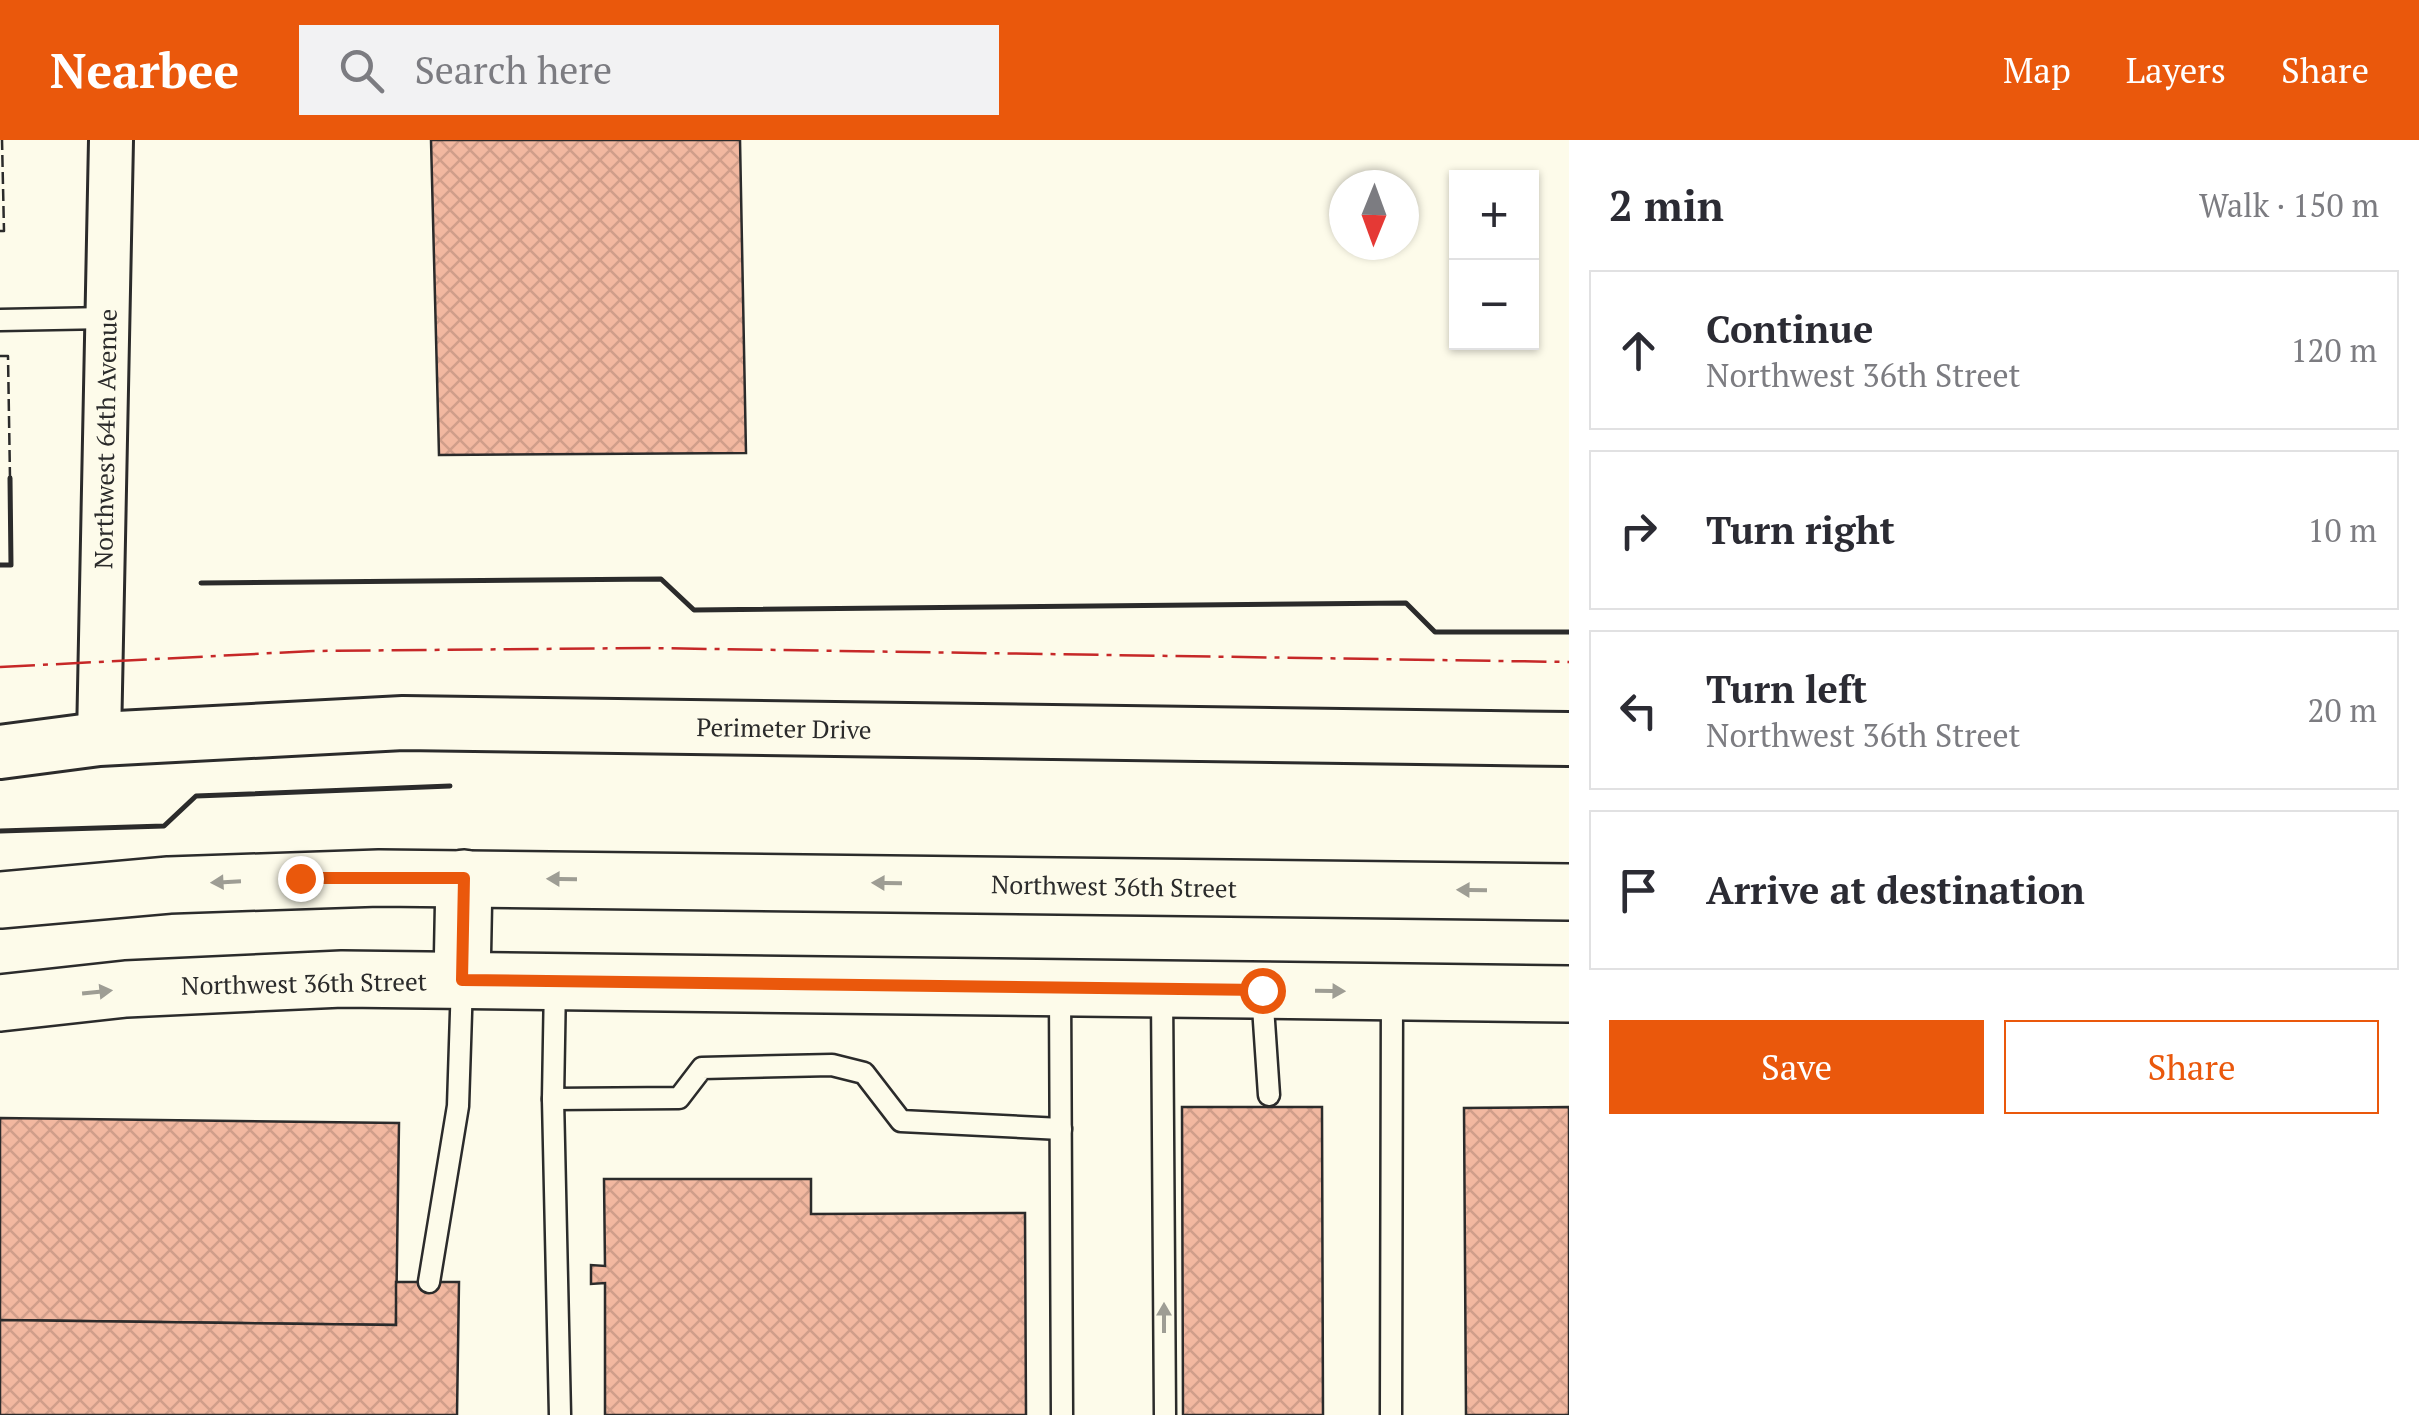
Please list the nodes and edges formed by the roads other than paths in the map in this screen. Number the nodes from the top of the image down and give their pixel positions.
1 (110, 140) edge
2 (107, 318) junction
3 (0, 320) edge
4 (99, 739) junction
5 (1569, 739) edge
6 (0, 752) edge
7 (464, 878) junction
8 (1569, 892) edge
9 (0, 900) edge
10 (462, 980) junction
11 (555, 980) junction
12 (1060, 987) junction
13 (1162, 989) junction
14 (1262, 990) junction
15 (1392, 991) junction
16 (1569, 994) edge
17 (0, 1002) edge
18 (1269, 1095) dead end
19 (554, 1098) junction
20 (1060, 1129) junction
21 (429, 1282) dead end
22 (560, 1415) edge
23 (1062, 1415) edge
24 (1165, 1415) edge
25 (1392, 1415) edge

1 - 2 street, Northwest 64th Avenue
2 - 3 lane
2 - 4 street, Northwest 64th Avenue
4 - 5 street, Perimeter Drive
4 - 6 street, Perimeter Drive
8 -> 7 main road, Northwest 36th Street
7 -> 9 main road, Northwest 36th Street
7 - 10 main road
10 - 11 main road, Northwest 36th Street
17 -> 10 main road, Northwest 36th Street
10 - 21 lane
11 - 12 main road, Northwest 36th Street
11 - 19 lane
12 - 13 main road, Northwest 36th Street
12 - 20 lane
13 - 14 main road, Northwest 36th Street
24 -> 13 lane
14 -> 15 main road, Northwest 36th Street
14 - 18 lane
15 - 16 main road, Northwest 36th Street
15 - 25 lane
19 - 20 lane
19 - 22 lane
20 - 23 lane

